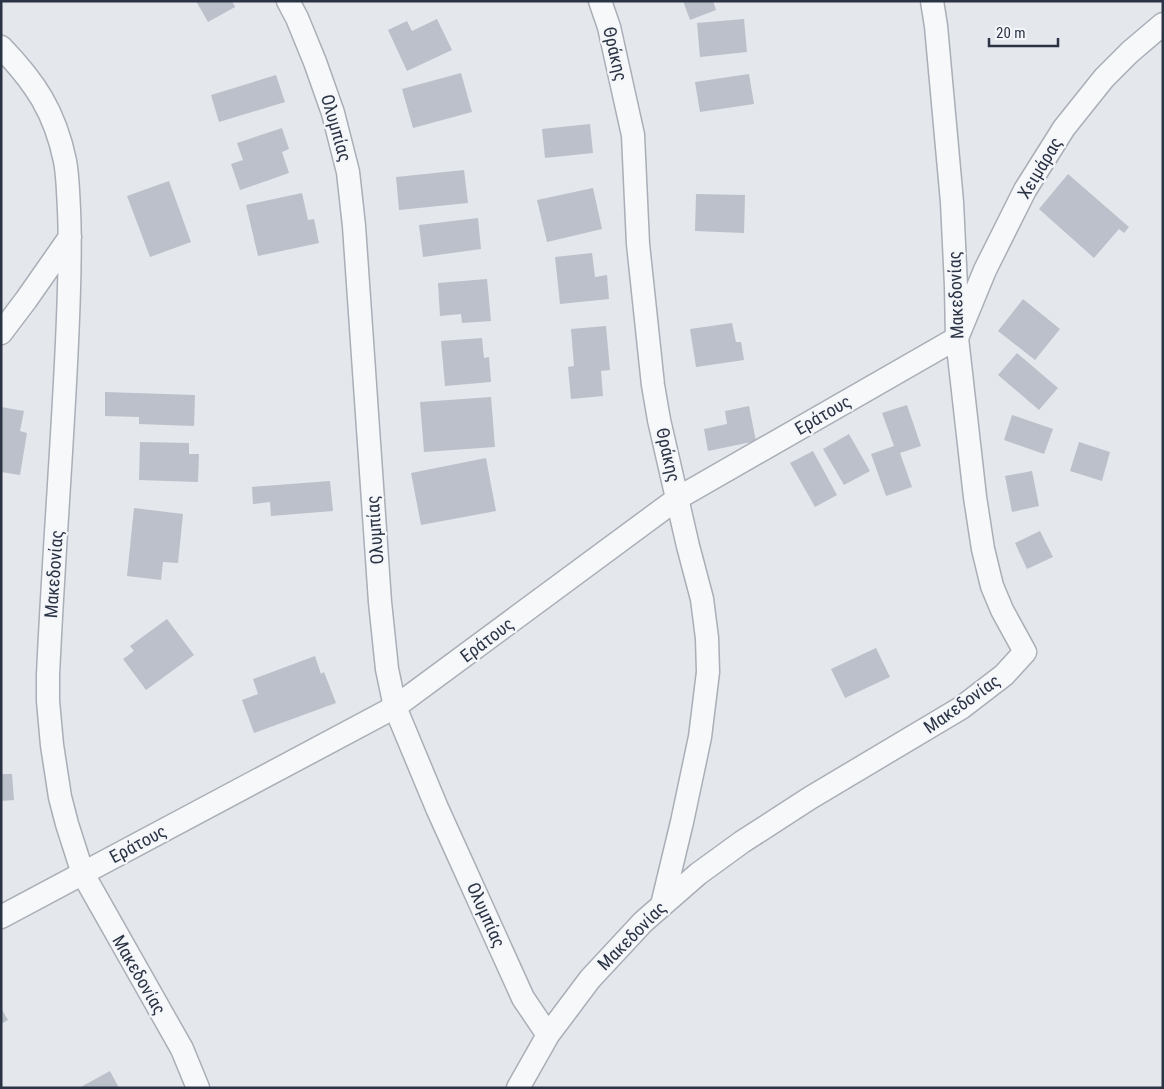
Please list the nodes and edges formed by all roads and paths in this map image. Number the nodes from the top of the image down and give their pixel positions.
1 (288, 1) edge
2 (600, 1) edge
3 (932, 1) edge
4 (1163, 24) edge
5 (4, 55) edge
6 (70, 237) junction
7 (1, 333) edge
8 (957, 338) junction
9 (678, 498) junction
10 (395, 707) junction
11 (82, 874) junction
12 (662, 905) junction
13 (1, 917) edge
14 (548, 1036) junction
15 (198, 1088) edge
16 (518, 1088) edge

1 - 10 street, Ολυμπίας
2 - 9 street, Θράκης
3 - 8 street, Μακεδονίας
4 - 8 street, Χειμάρας
5 - 6 street, Μακεδονίας
6 - 7 street
6 - 11 street, Μακεδονίας
8 - 9 street, Εράτους
8 - 12 street, Μακεδονίας
9 - 10 street, Εράτους
9 - 12 street, Θράκης
10 - 11 street, Εράτους
10 - 14 street, Ολυμπίας
11 - 13 street, Εράτους
11 - 15 street, Μακεδονίας
12 - 14 street, Μακεδονίας
14 - 16 street, Μακεδονίας

